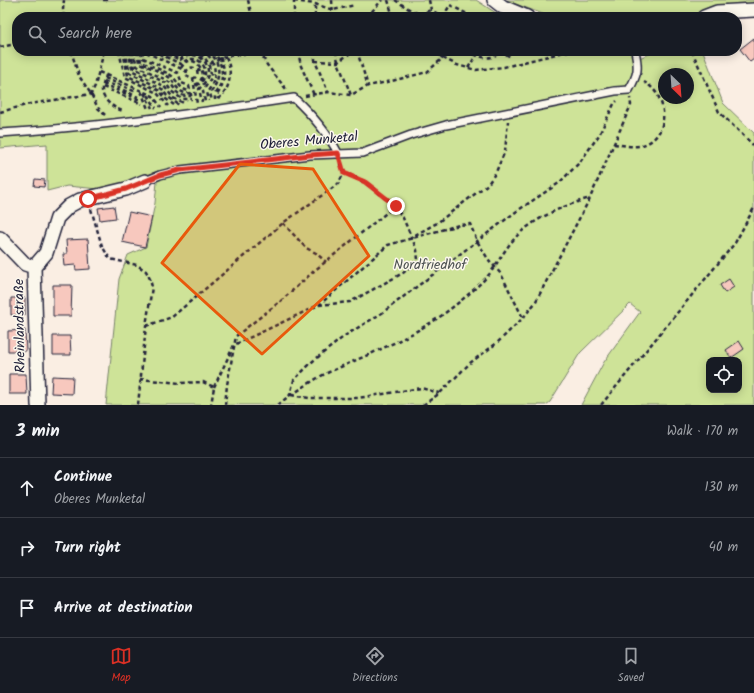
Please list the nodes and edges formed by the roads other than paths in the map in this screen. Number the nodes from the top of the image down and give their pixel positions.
1 (494, 0) edge
2 (754, 10) edge
3 (515, 12) edge
4 (717, 12) edge
5 (636, 56) edge
6 (0, 133) edge
7 (338, 153) junction
8 (145, 181) joint
9 (0, 238) edge
10 (34, 267) junction
11 (38, 405) edge

1 - 3 street
2 - 4 street
5 - 7 lane, Oberes Munketal
6 - 7 lane
7 - 8 lane, Oberes Munketal
8 - 10 street, Oberes Munketal
9 - 10 street, Rheinlandstraße
10 - 11 street, Rheinlandstraße

